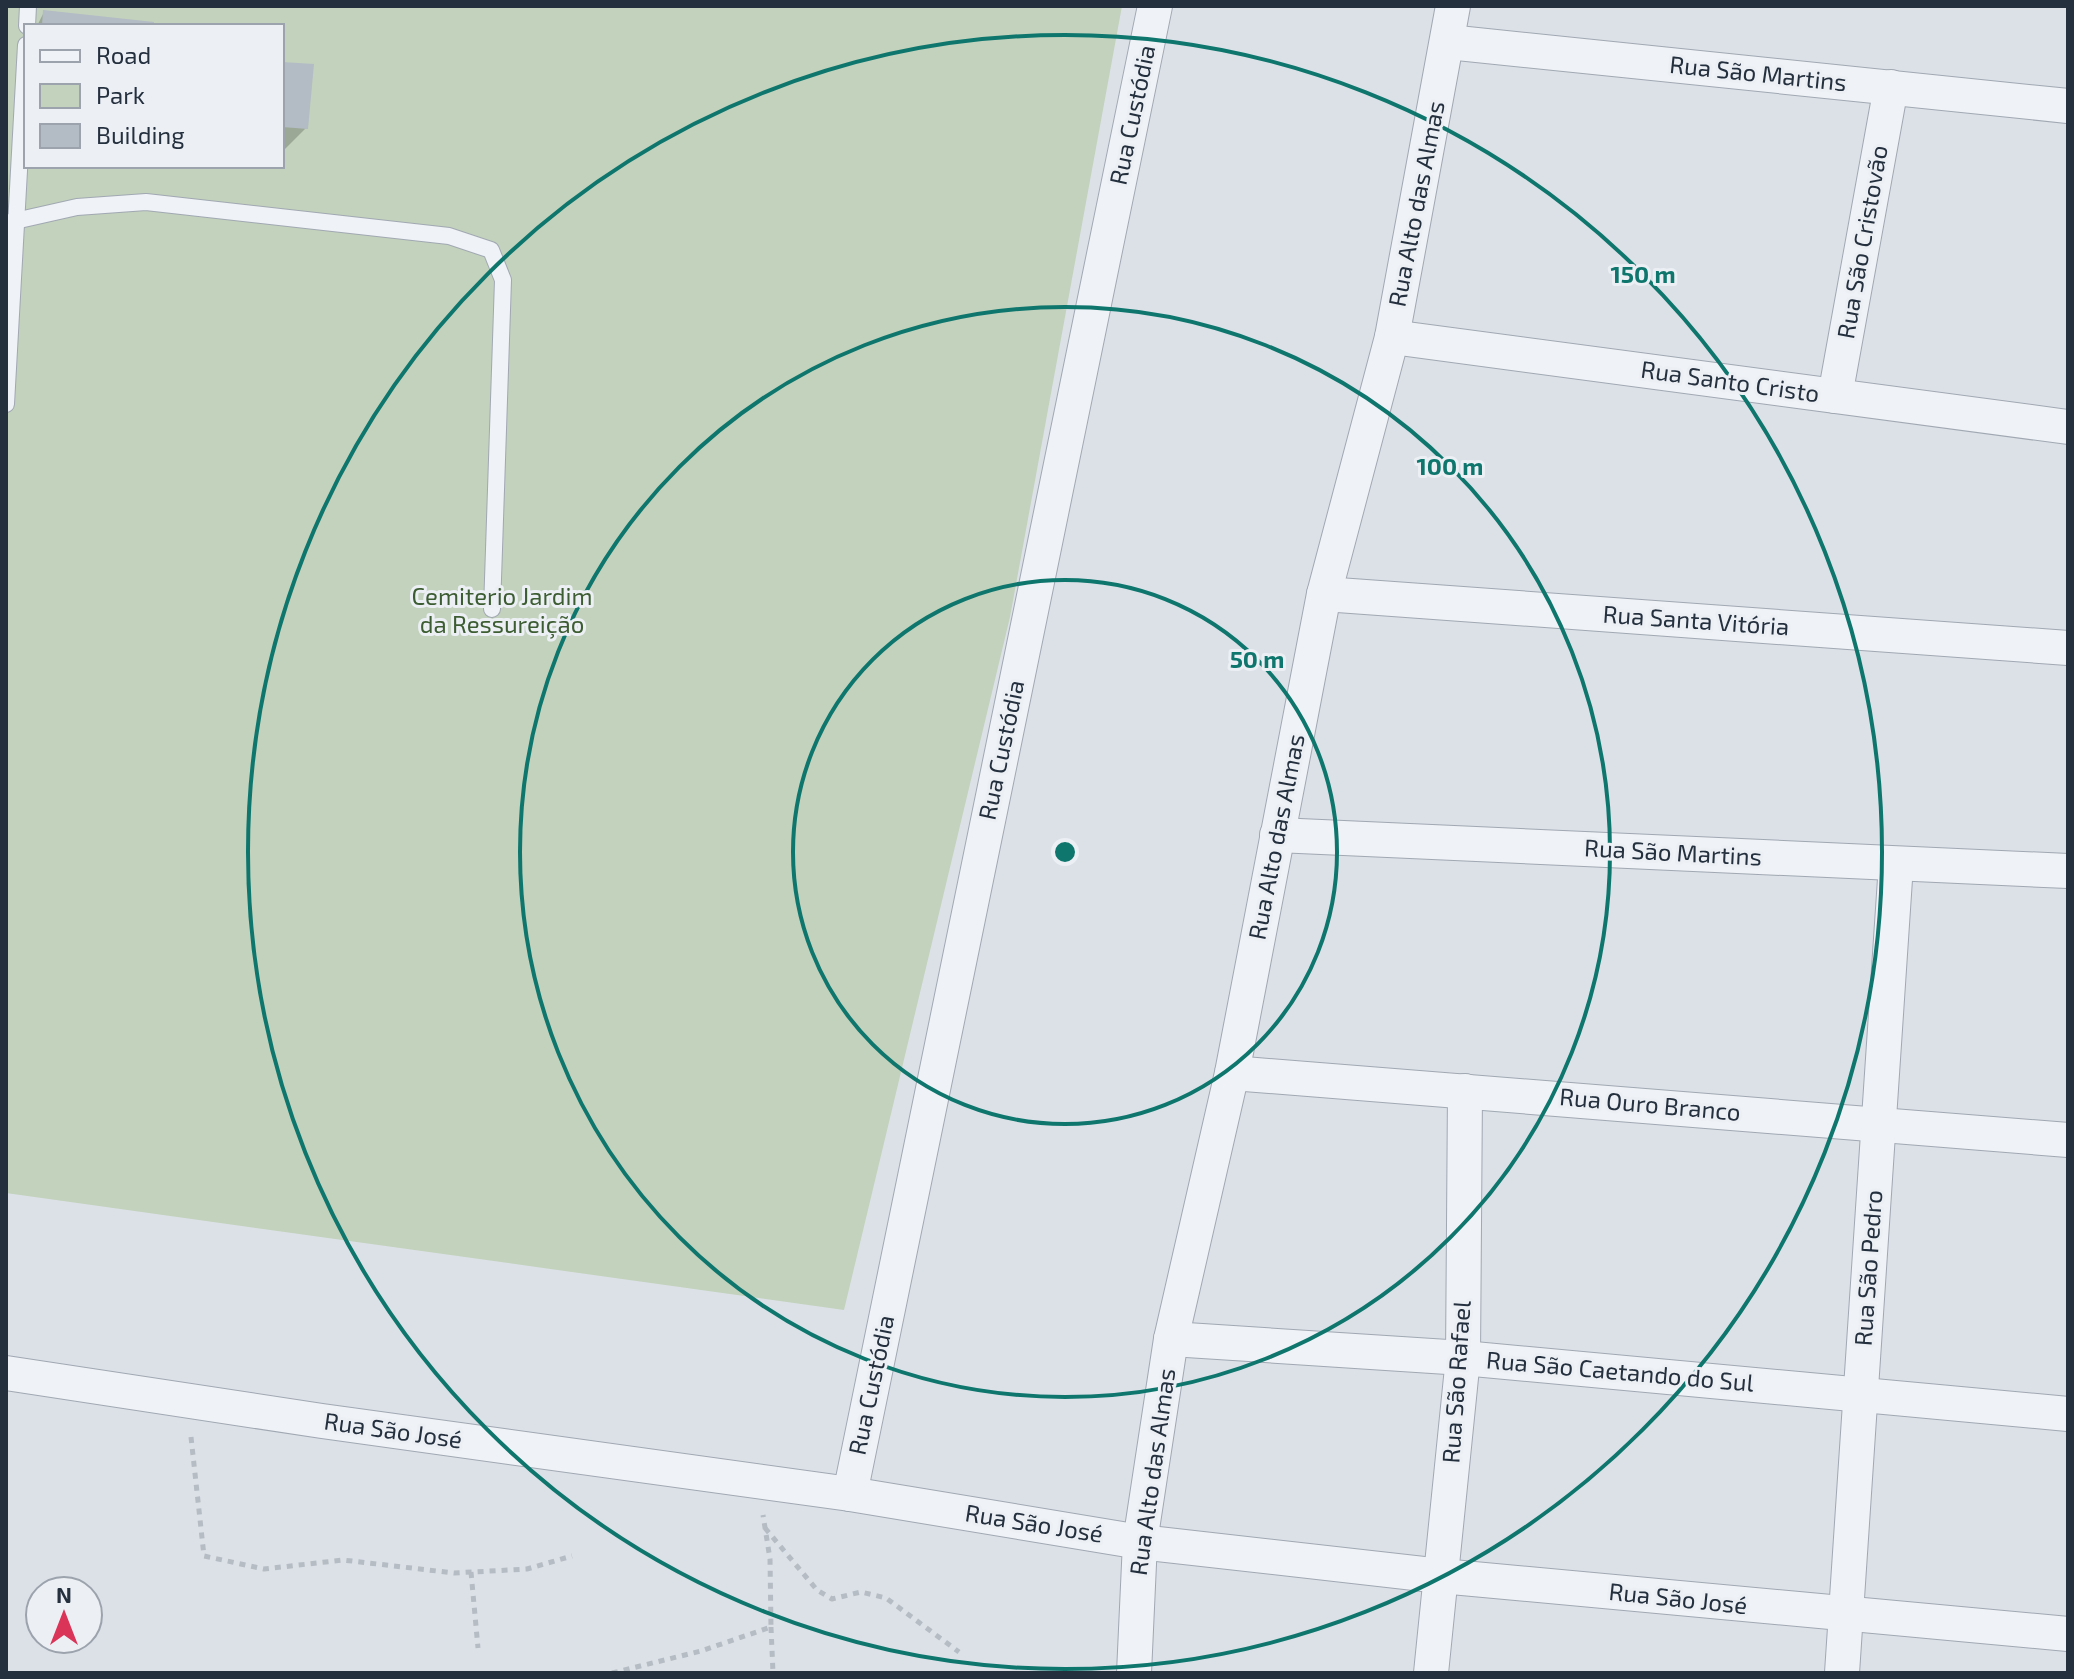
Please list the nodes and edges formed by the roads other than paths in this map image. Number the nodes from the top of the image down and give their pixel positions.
1 (1155, 6) edge
2 (1453, 6) edge
3 (1448, 42) junction
4 (24, 69) edge
5 (1891, 87) junction
6 (2068, 106) edge
7 (11, 223) edge
8 (1392, 337) junction
9 (1835, 396) junction
10 (6, 404) edge
11 (2068, 427) edge
12 (1324, 594) junction
13 (492, 609) dead end
14 (2068, 648) edge
15 (1277, 835) junction
16 (1896, 864) junction
17 (2068, 871) edge
18 (1232, 1073) junction
19 (1465, 1091) junction
20 (1879, 1124) junction
21 (2068, 1140) edge
22 (1171, 1339) junction
23 (1463, 1358) junction
24 (6, 1373) edge
25 (1861, 1394) junction
26 (2068, 1414) edge
27 (850, 1494) junction
28 (1140, 1542) junction
29 (1441, 1576) junction
30 (1846, 1616) junction
31 (2068, 1634) edge
32 (1134, 1673) edge
33 (1431, 1673) edge
34 (1842, 1673) edge

1 - 27 street, Rua Custódia
2 - 3 street, Rua Alto das Almas
3 - 5 street, Rua São Martins
3 - 8 street, Rua Alto das Almas
4 - 7 lane
5 - 6 street, Rua São Martins
5 - 9 street, Rua São Cristovão
7 - 10 lane
7 - 13 lane
8 - 9 street, Rua Santo Cristo
8 - 12 street, Rua Alto das Almas
9 - 11 street, Rua Santo Cristo
12 - 14 street, Rua Santa Vitória
12 - 15 street, Rua Alto das Almas
15 - 16 street, Rua São Martins
15 - 18 street, Rua Alto das Almas
16 - 17 street, Rua São Martins
16 - 20 street, Rua São Pedro
18 - 19 street, Rua Ouro Branco
18 - 22 street, Rua Alto das Almas
19 - 20 street, Rua Ouro Branco
19 - 23 street, Rua São Rafael
20 - 21 street, Rua Ouro Branco
20 - 25 street, Rua São Pedro
22 - 23 street, Rua São Caetando do Sul
22 - 28 street, Rua Alto das Almas
23 - 25 street, Rua São Caetando do Sul
23 - 29 street, Rua São Rafael
24 - 27 street, Rua São José
25 - 26 street, Rua São Caetando do Sul
25 - 30 street, Rua São Pedro
27 - 28 street, Rua São José
28 - 29 street, Rua São José
28 - 32 street, Rua Alto das Almas
29 - 30 street, Rua São José
29 - 33 street, Rua São Rafael
30 - 31 street, Rua São José
30 - 34 street, Rua São Pedro

